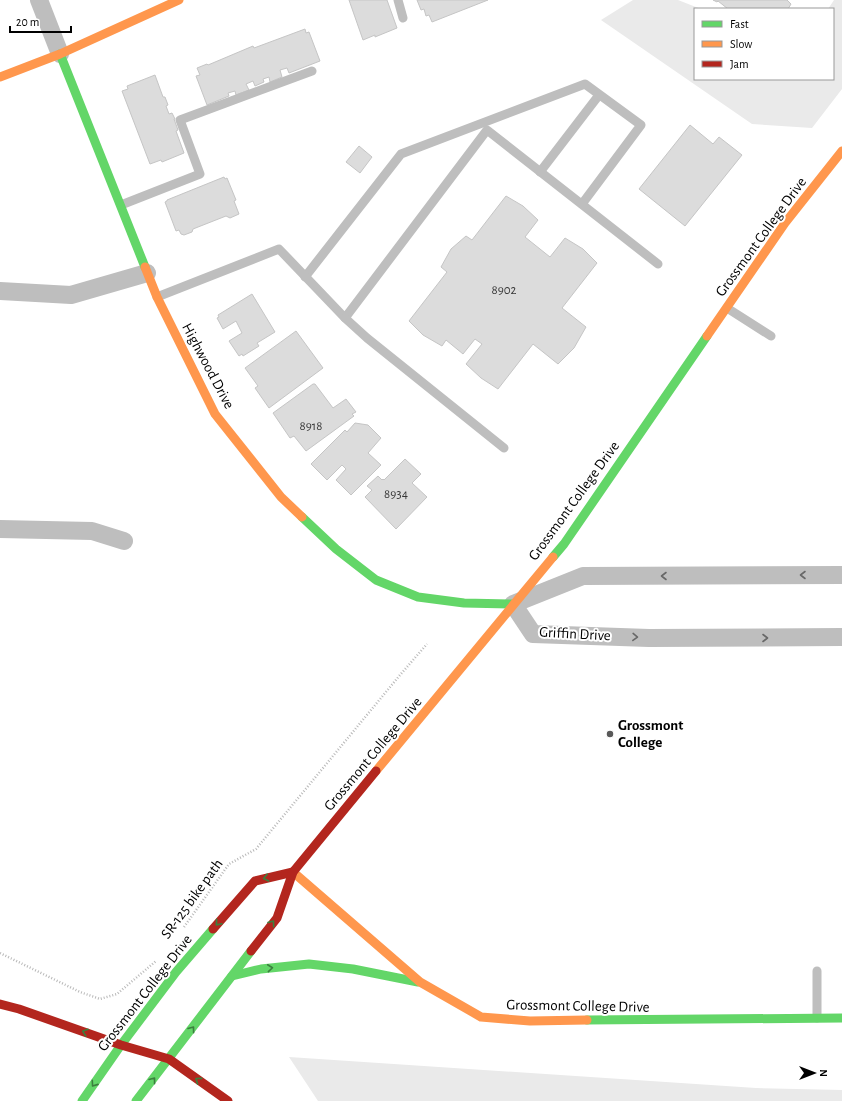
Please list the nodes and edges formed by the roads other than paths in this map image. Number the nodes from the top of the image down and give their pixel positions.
1 (39, 0) edge
2 (179, 0) edge
3 (398, 0) edge
4 (403, 18) dead end
5 (60, 54) junction
6 (312, 71) dead end
7 (0, 77) edge
8 (599, 94) junction
9 (486, 126) junction
10 (842, 150) edge
11 (540, 172) junction
12 (582, 204) junction
13 (121, 205) junction
14 (658, 264) dead end
15 (147, 273) junction
16 (305, 276) junction
17 (0, 291) edge
18 (157, 297) junction
19 (727, 308) junction
20 (345, 318) junction
21 (771, 336) dead end
22 (504, 448) dead end
23 (0, 529) edge
24 (124, 541) dead end
25 (842, 575) edge
26 (513, 604) junction
27 (842, 637) edge
28 (293, 872) junction
29 (817, 971) dead end
30 (232, 976) junction
31 (420, 982) junction
32 (0, 1004) edge
33 (817, 1018) junction
34 (842, 1018) edge
35 (121, 1045) junction
36 (169, 1059) junction
37 (82, 1101) edge
38 (136, 1101) edge
39 (228, 1101) edge

1 - 5 street
2 - 5 main road
3 - 4 lane
5 - 7 main road
5 - 13 main road, Highwood Drive
6 - 13 lane
8 - 9 lane
8 - 11 lane
8 - 12 lane
9 - 11 lane
9 - 16 lane
9 - 20 lane
10 - 19 main road, Grossmont College Drive
11 - 12 lane
12 - 14 lane
13 - 15 main road, Highwood Drive
15 - 17 street
15 - 18 main road, Highwood Drive
16 - 18 lane
16 - 20 lane
18 - 26 main road, Highwood Drive
19 - 21 lane
19 - 26 main road, Grossmont College Drive
20 - 22 lane
23 - 24 street
25 -> 26 street
26 -> 27 street, Griffin Drive
26 - 28 main road, Grossmont College Drive
30 -> 28 main road, Grossmont College Drive
28 - 31 main road, Grossmont College Drive
28 -> 35 main road, Grossmont College Drive
29 - 33 lane
30 -> 31 main road
36 -> 30 main road, Grossmont College Drive
31 - 33 main road, Grossmont College Drive
35 -> 32 main road
33 - 34 main road, Grossmont College Drive
35 - 36 main road
35 -> 37 main road, Grossmont College Drive
38 -> 36 main road, Grossmont College Drive
39 -> 36 main road

